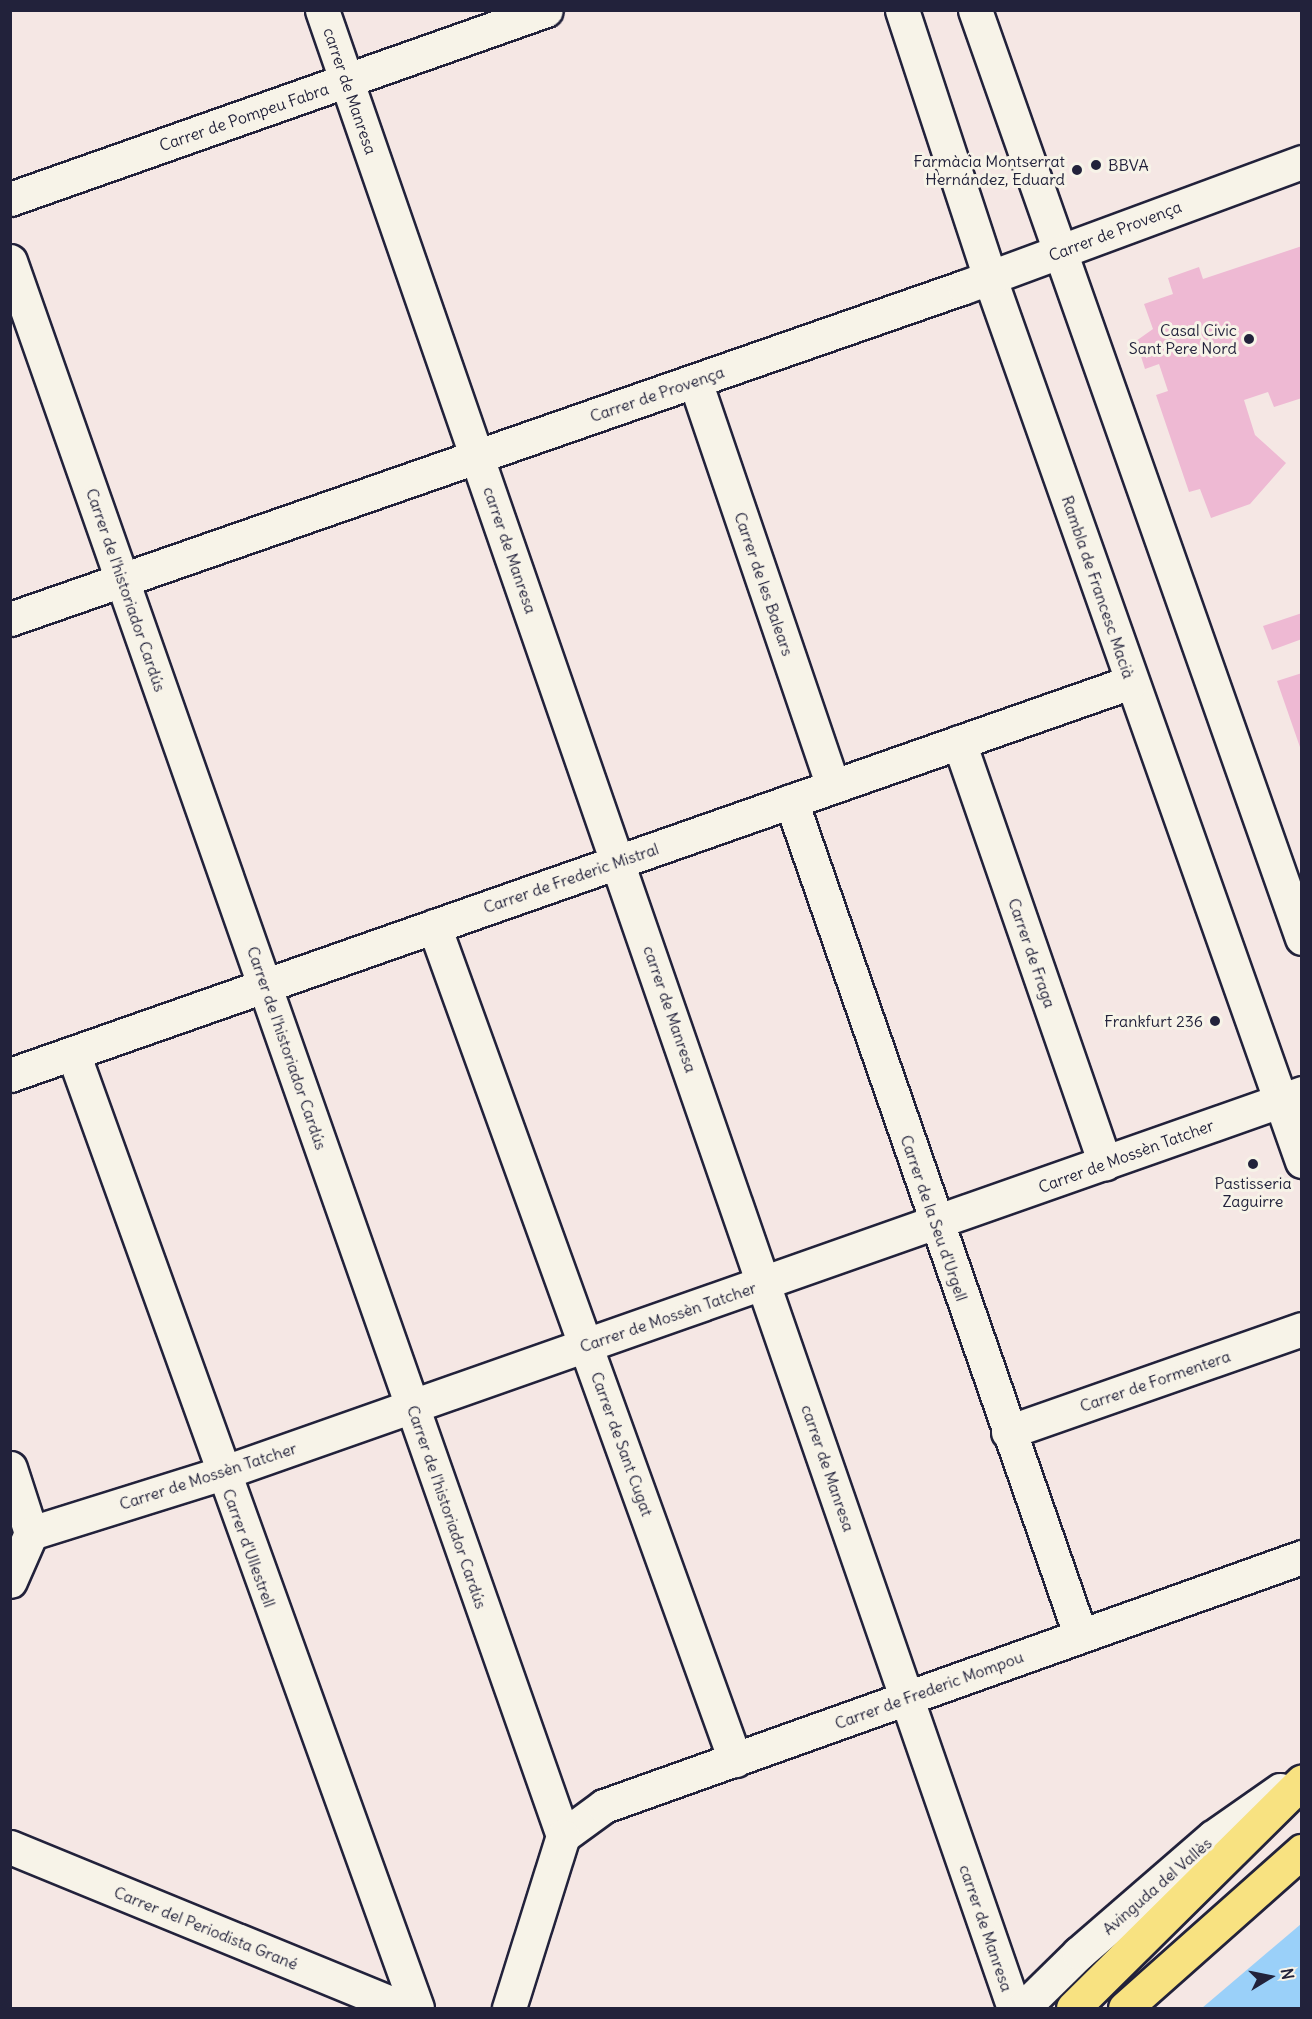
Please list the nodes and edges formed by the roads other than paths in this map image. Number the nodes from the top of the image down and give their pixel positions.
1 (322, 10) edge
2 (546, 10) edge
3 (902, 10) edge
4 (975, 10) edge
5 (346, 81) junction
6 (1302, 162) edge
7 (10, 199) edge
8 (1060, 252) junction
9 (10, 261) edge
10 (990, 277) junction
11 (695, 381) junction
12 (478, 457) junction
13 (123, 579) junction
14 (10, 619) edge
15 (1131, 682) junction
16 (959, 742) junction
17 (833, 786) junction
18 (790, 801) junction
19 (619, 861) junction
20 (434, 926) junction
21 (1302, 938) edge
22 (265, 986) junction
23 (74, 1053) junction
24 (10, 1075) edge
25 (1291, 1097) edge
26 (1302, 1161) edge
27 (1105, 1163) junction
28 (936, 1223) junction
29 (765, 1284) junction
30 (1302, 1329) edge
31 (587, 1345) junction
32 (412, 1407) junction
33 (1008, 1432) junction
34 (10, 1468) edge
35 (222, 1473) junction
36 (31, 1533) junction
37 (1302, 1557) edge
38 (10, 1581) edge
39 (1080, 1634) junction
40 (907, 1698) junction
41 (735, 1760) junction
42 (1302, 1775) edge
43 (1302, 1781) edge
44 (563, 1836) junction
45 (10, 1847) edge
46 (1302, 1851) edge
47 (402, 2008) edge
48 (417, 2008) edge
49 (509, 2008) edge
50 (1014, 2008) edge
51 (1023, 2008) edge
52 (1073, 2008) edge
53 (1125, 2008) edge

1 - 5 street, carrer de Manresa
2 - 5 street, Carrer de Pompeu Fabra
3 - 10 street, Rambla de Francesc Macià
4 - 8 street
5 - 7 street, Carrer de Pompeu Fabra
5 - 12 street, carrer de Manresa
6 - 8 street, Carrer de Provença
8 - 10 street, Carrer de Provença
8 - 21 street
9 - 13 street, Carrer de l'historiador Cardús
10 - 11 street, Carrer de Provença
10 - 15 street, Rambla de Francesc Macià
11 - 12 street, Carrer de Provença
11 - 17 street, Carrer de les Balears
12 - 13 street, Carrer de Provença
12 - 19 street, carrer de Manresa
13 - 14 street, Carrer de Provença
13 - 22 street, Carrer de l'historiador Cardús
15 - 16 street, Carrer de Frederic Mistral
15 - 25 street, Rambla de Francesc Macià
16 - 17 street, Carrer de Frederic Mistral
16 - 27 street, Carrer de Fraga
17 - 18 street, Carrer de Frederic Mistral
18 - 19 street, Carrer de Frederic Mistral
18 - 28 street, Carrer de la Seu d'Urgell
19 - 20 street, Carrer de Frederic Mistral
19 - 29 street, carrer de Manresa
20 - 22 street, Carrer de Frederic Mistral
20 - 31 street, Carrer de Sant Cugat
22 - 23 street, Carrer de Frederic Mistral
22 - 32 street, Carrer de l'historiador Cardús
23 - 24 street, Carrer de Frederic Mistral
23 - 35 street, Carrer d'Ullestrell
25 - 26 street, Rambla de Francesc Macià
25 - 27 street, Carrer de Mossèn Tatcher
27 - 28 street, Carrer de Mossèn Tatcher
28 - 29 street, Carrer de Mossèn Tatcher
28 - 33 street, Carrer de la Seu d'Urgell
29 - 31 street, Carrer de Mossèn Tatcher
29 - 40 street, carrer de Manresa
30 - 33 street, Carrer de Formentera
31 - 32 street, Carrer de Mossèn Tatcher
31 - 41 street, Carrer de Sant Cugat
32 - 35 street, Carrer de Mossèn Tatcher
32 - 44 street, Carrer de l'historiador Cardús
33 - 39 street, Carrer de la Seu d'Urgell
34 - 36 street
35 - 36 street, Carrer de Mossèn Tatcher
35 - 48 street, Carrer d'Ullestrell
36 - 38 street
37 - 39 street, Carrer de Frederic Mompou
39 - 40 street, Carrer de Frederic Mompou
40 - 41 street, Carrer de Frederic Mompou
40 - 50 street, carrer de Manresa
41 - 44 street, Carrer de Frederic Mompou
42 - 51 street, Avinguda del Vallès
43 - 52 main road, Avinguda del Vallès
44 - 49 street
45 - 47 street, Carrer del Periodista Grané
46 - 53 main road

